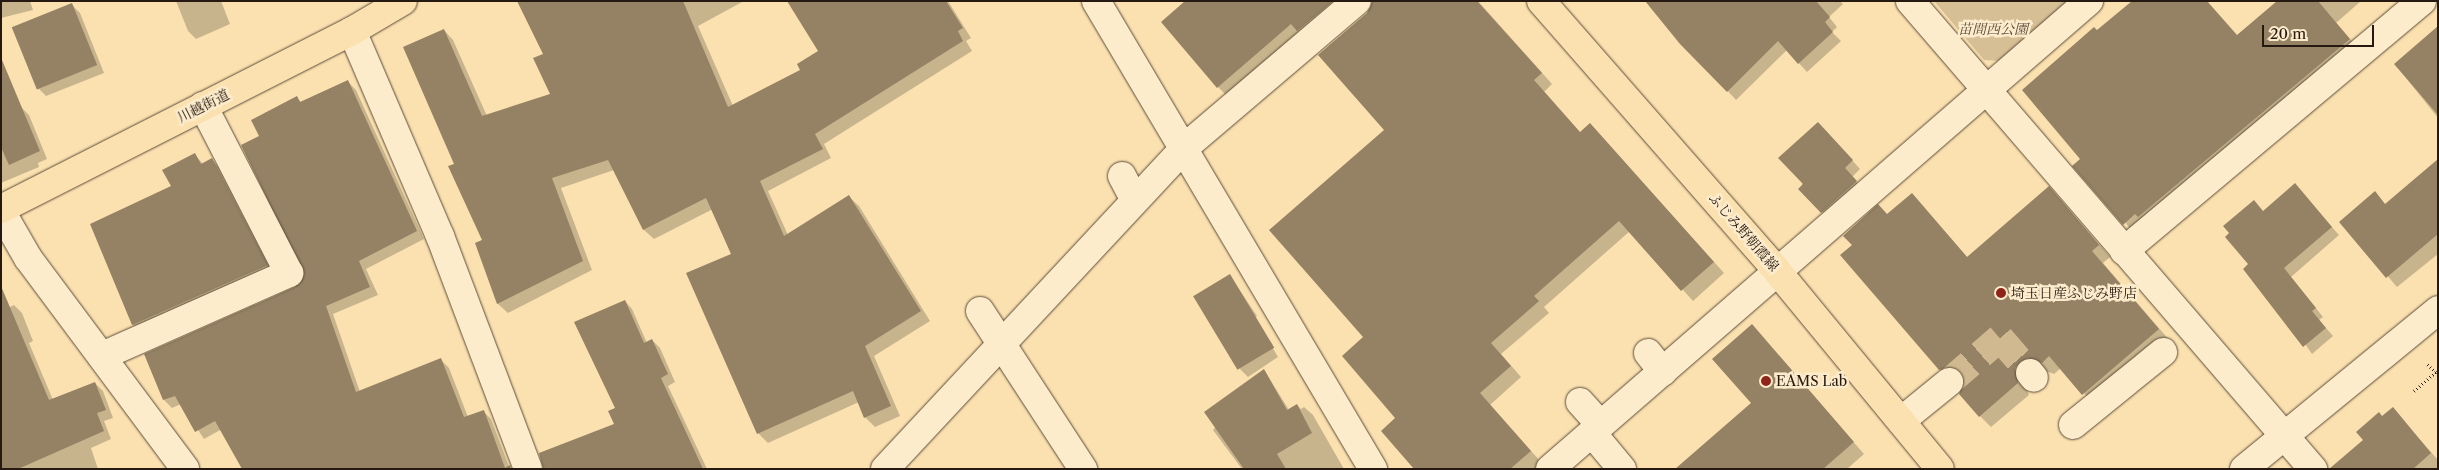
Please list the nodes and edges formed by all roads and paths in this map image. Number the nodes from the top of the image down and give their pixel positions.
1 (403, 1) edge
2 (1096, 1) edge
3 (1357, 1) edge
4 (1541, 1) edge
5 (1910, 1) edge
6 (2089, 1) edge
7 (2422, 1) edge
8 (352, 31) junction
9 (1985, 92) junction
10 (203, 106) junction
11 (1184, 148) junction
12 (1122, 176) dead end
13 (1135, 200) junction
14 (1, 210) edge
15 (2124, 251) junction
16 (1778, 271) junction
17 (2438, 310) edge
18 (980, 311) dead end
19 (1000, 344) junction
20 (2164, 352) dead end
21 (102, 356) junction
22 (2426, 362) dead end
23 (2437, 372) edge
24 (1949, 382) tunnel mouth
25 (2414, 391) dead end
26 (1580, 402) dead end
27 (1901, 421) junction
28 (2074, 425) dead end
29 (1596, 429) junction
30 (2285, 435) junction
31 (186, 469) edge
32 (528, 469) edge
33 (885, 469) edge
34 (1082, 469) edge
35 (1373, 469) edge
36 (1550, 469) edge
37 (1622, 469) edge
38 (1940, 469) edge
39 (2244, 469) edge
40 (2313, 469) edge

1 - 8 main road, 川越街道
2 - 11 street
3 - 11 street
4 - 16 main road, ふじみ野朝霞線
5 - 9 street
6 - 9 street
7 - 15 street
8 - 10 main road, 川越街道
8 - 32 street
9 - 15 street
9 - 16 street
10 - 14 main road, 川越街道
10 - 21 street
11 - 13 street
11 - 35 street
12 - 13 street
13 - 19 street
14 - 21 street
15 - 30 street
16 - 27 main road, ふじみ野朝霞線
16 - 29 street
17 - 30 street
18 - 19 street
19 - 33 street
19 - 34 street
20 - 28 street
21 - 31 street
22 - 23 path
23 - 25 path
24 - 27 street
26 - 29 street
27 - 38 main road, ふじみ野朝霞線
29 - 36 street
29 - 37 street
30 - 39 street
30 - 40 street

